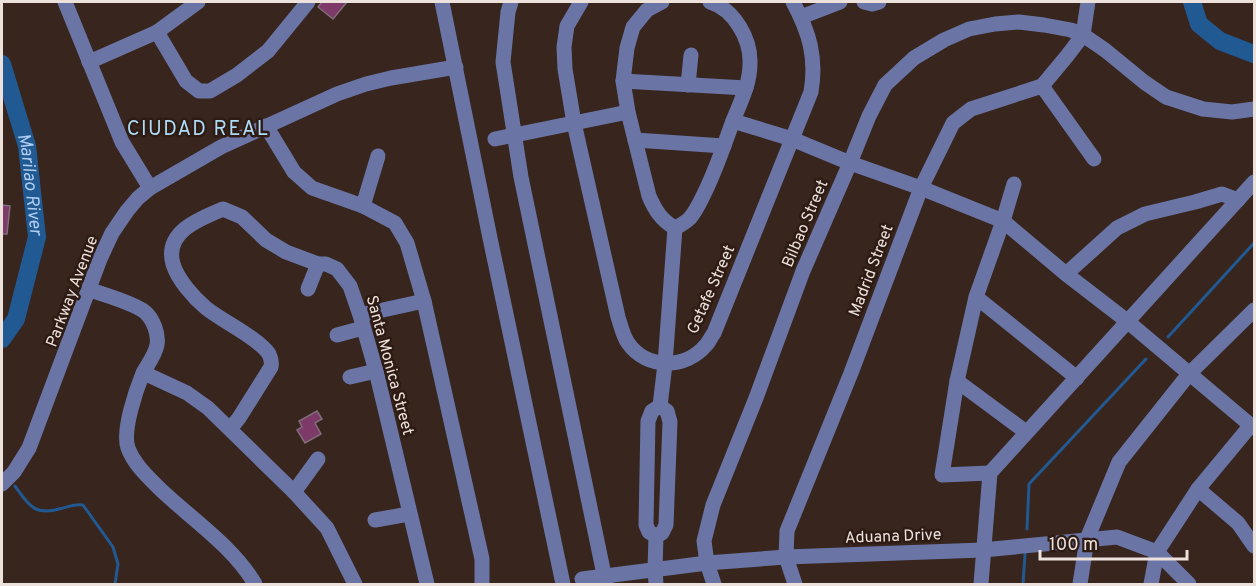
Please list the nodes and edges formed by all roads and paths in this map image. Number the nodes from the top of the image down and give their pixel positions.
1 (65, 2) edge
2 (198, 2) edge
3 (308, 2) edge
4 (442, 2) edge
5 (511, 2) edge
6 (581, 2) edge
7 (662, 2) edge
8 (710, 2) edge
9 (793, 2) edge
10 (840, 2) edge
11 (864, 2) edge
12 (879, 2) edge
13 (1088, 2) edge
14 (801, 17) junction
15 (157, 32) junction
16 (1083, 35) junction
17 (691, 55) dead end
18 (89, 62) junction
19 (456, 67) junction
20 (623, 81) junction
21 (688, 85) junction
22 (1042, 86) junction
23 (746, 88) junction
24 (1254, 109) edge
25 (628, 112) junction
26 (733, 121) junction
27 (574, 123) junction
28 (266, 126) junction
29 (514, 135) junction
30 (495, 139) dead end
31 (792, 139) junction
32 (635, 141) junction
33 (724, 146) junction
34 (378, 156) dead end
35 (1094, 159) dead end
36 (850, 163) junction
37 (1254, 182) edge
38 (1014, 184) dead end
39 (150, 188) junction
40 (921, 188) junction
41 (1238, 200) junction
42 (363, 206) junction
43 (1003, 221) junction
44 (675, 228) junction
45 (318, 264) junction
46 (1066, 274) junction
47 (308, 289) dead end
48 (90, 290) junction
49 (976, 297) junction
50 (424, 301) junction
51 (1253, 315) edge
52 (362, 321) junction
53 (1127, 321) junction
54 (337, 335) dead end
55 (665, 364) junction
56 (376, 371) junction
57 (144, 373) junction
58 (1189, 374) junction
59 (350, 377) dead end
60 (1077, 378) junction
61 (957, 381) junction
62 (660, 406) junction
63 (1253, 427) edge
64 (230, 429) junction
65 (1026, 432) junction
66 (318, 459) dead end
67 (990, 473) junction
68 (2, 484) edge
69 (1198, 489) junction
70 (294, 492) junction
71 (410, 514) junction
72 (375, 520) dead end
73 (656, 536) junction
74 (1087, 539) junction
75 (1254, 546) edge
76 (983, 550) junction
77 (1157, 552) junction
78 (786, 557) junction
79 (707, 563) junction
80 (655, 577) edge
81 (582, 579) dead end
82 (605, 580) edge
83 (478, 583) edge
84 (255, 585) edge
85 (355, 585) edge
86 (427, 585) edge
87 (563, 585) edge
88 (714, 585) edge
89 (795, 585) edge
90 (981, 585) edge
91 (1080, 585) edge
92 (1151, 585) edge
93 (1189, 585) edge

1 - 18 street
2 - 15 street
3 - 15 street
4 - 19 street
5 - 29 street
6 - 27 street
7 - 20 street
8 - 23 street
9 - 14 street, Getafe Street
10 - 14 street
11 - 12 street
13 - 16 street
14 - 31 street, Getafe Street
15 - 18 street
16 - 22 street
16 - 24 street
16 - 36 street, Bilbao Street
17 - 21 street
18 - 39 street
19 - 28 street, Parkway Avenue
19 - 87 street
20 - 21 street
20 - 25 street
21 - 23 street
22 - 35 street
22 - 40 street, Madrid Street
23 - 26 street
25 - 27 street
25 - 32 street
26 - 31 street
26 - 33 street
27 - 29 street
27 - 55 street
28 - 39 street, Parkway Avenue
28 - 42 street
29 - 30 street
29 - 82 street
31 - 36 street
31 - 55 street, Getafe Street
32 - 33 street
32 - 44 street
33 - 44 street
34 - 42 street
36 - 40 street
36 - 79 street, Bilbao Street
37 - 41 street
38 - 43 street
39 - 48 street, Parkway Avenue
40 - 43 street
40 - 78 street, Madrid Street
41 - 46 street
41 - 53 street
42 - 50 street
43 - 46 street
43 - 49 street
44 - 55 street
45 - 47 street
45 - 52 street, Santa Monica Street
45 - 64 street, Santa Monica Street
46 - 53 street
48 - 57 street
48 - 68 street, Parkway Avenue
49 - 60 street
49 - 61 street
50 - 52 street
50 - 83 street
51 - 58 street
52 - 54 street
52 - 56 street, Santa Monica Street
53 - 58 street
53 - 60 street
55 - 62 street
56 - 59 street
56 - 71 street, Santa Monica Street
57 - 64 street
57 - 84 street
58 - 63 street
58 - 74 street
60 - 65 street
61 - 65 street
61 - 67 street
62 - 73 street
62 - 73 street
63 - 69 street
64 - 70 street
65 - 67 street
66 - 70 street
67 - 76 street
69 - 75 street
69 - 77 street
70 - 85 street
71 - 72 street
71 - 86 street, Santa Monica Street
73 - 80 street
74 - 76 street, Aduana Drive
74 - 77 street, Aduana Drive
74 - 91 street
76 - 78 street, Aduana Drive
76 - 90 street
77 - 92 street
77 - 93 street, Aduana Drive
78 - 79 street, Aduana Drive
78 - 89 street, Madrid Street
79 - 80 street, Aduana Drive
79 - 88 street, Bilbao Street
80 - 82 street, Aduana Drive
81 - 82 street, Aduana Drive

